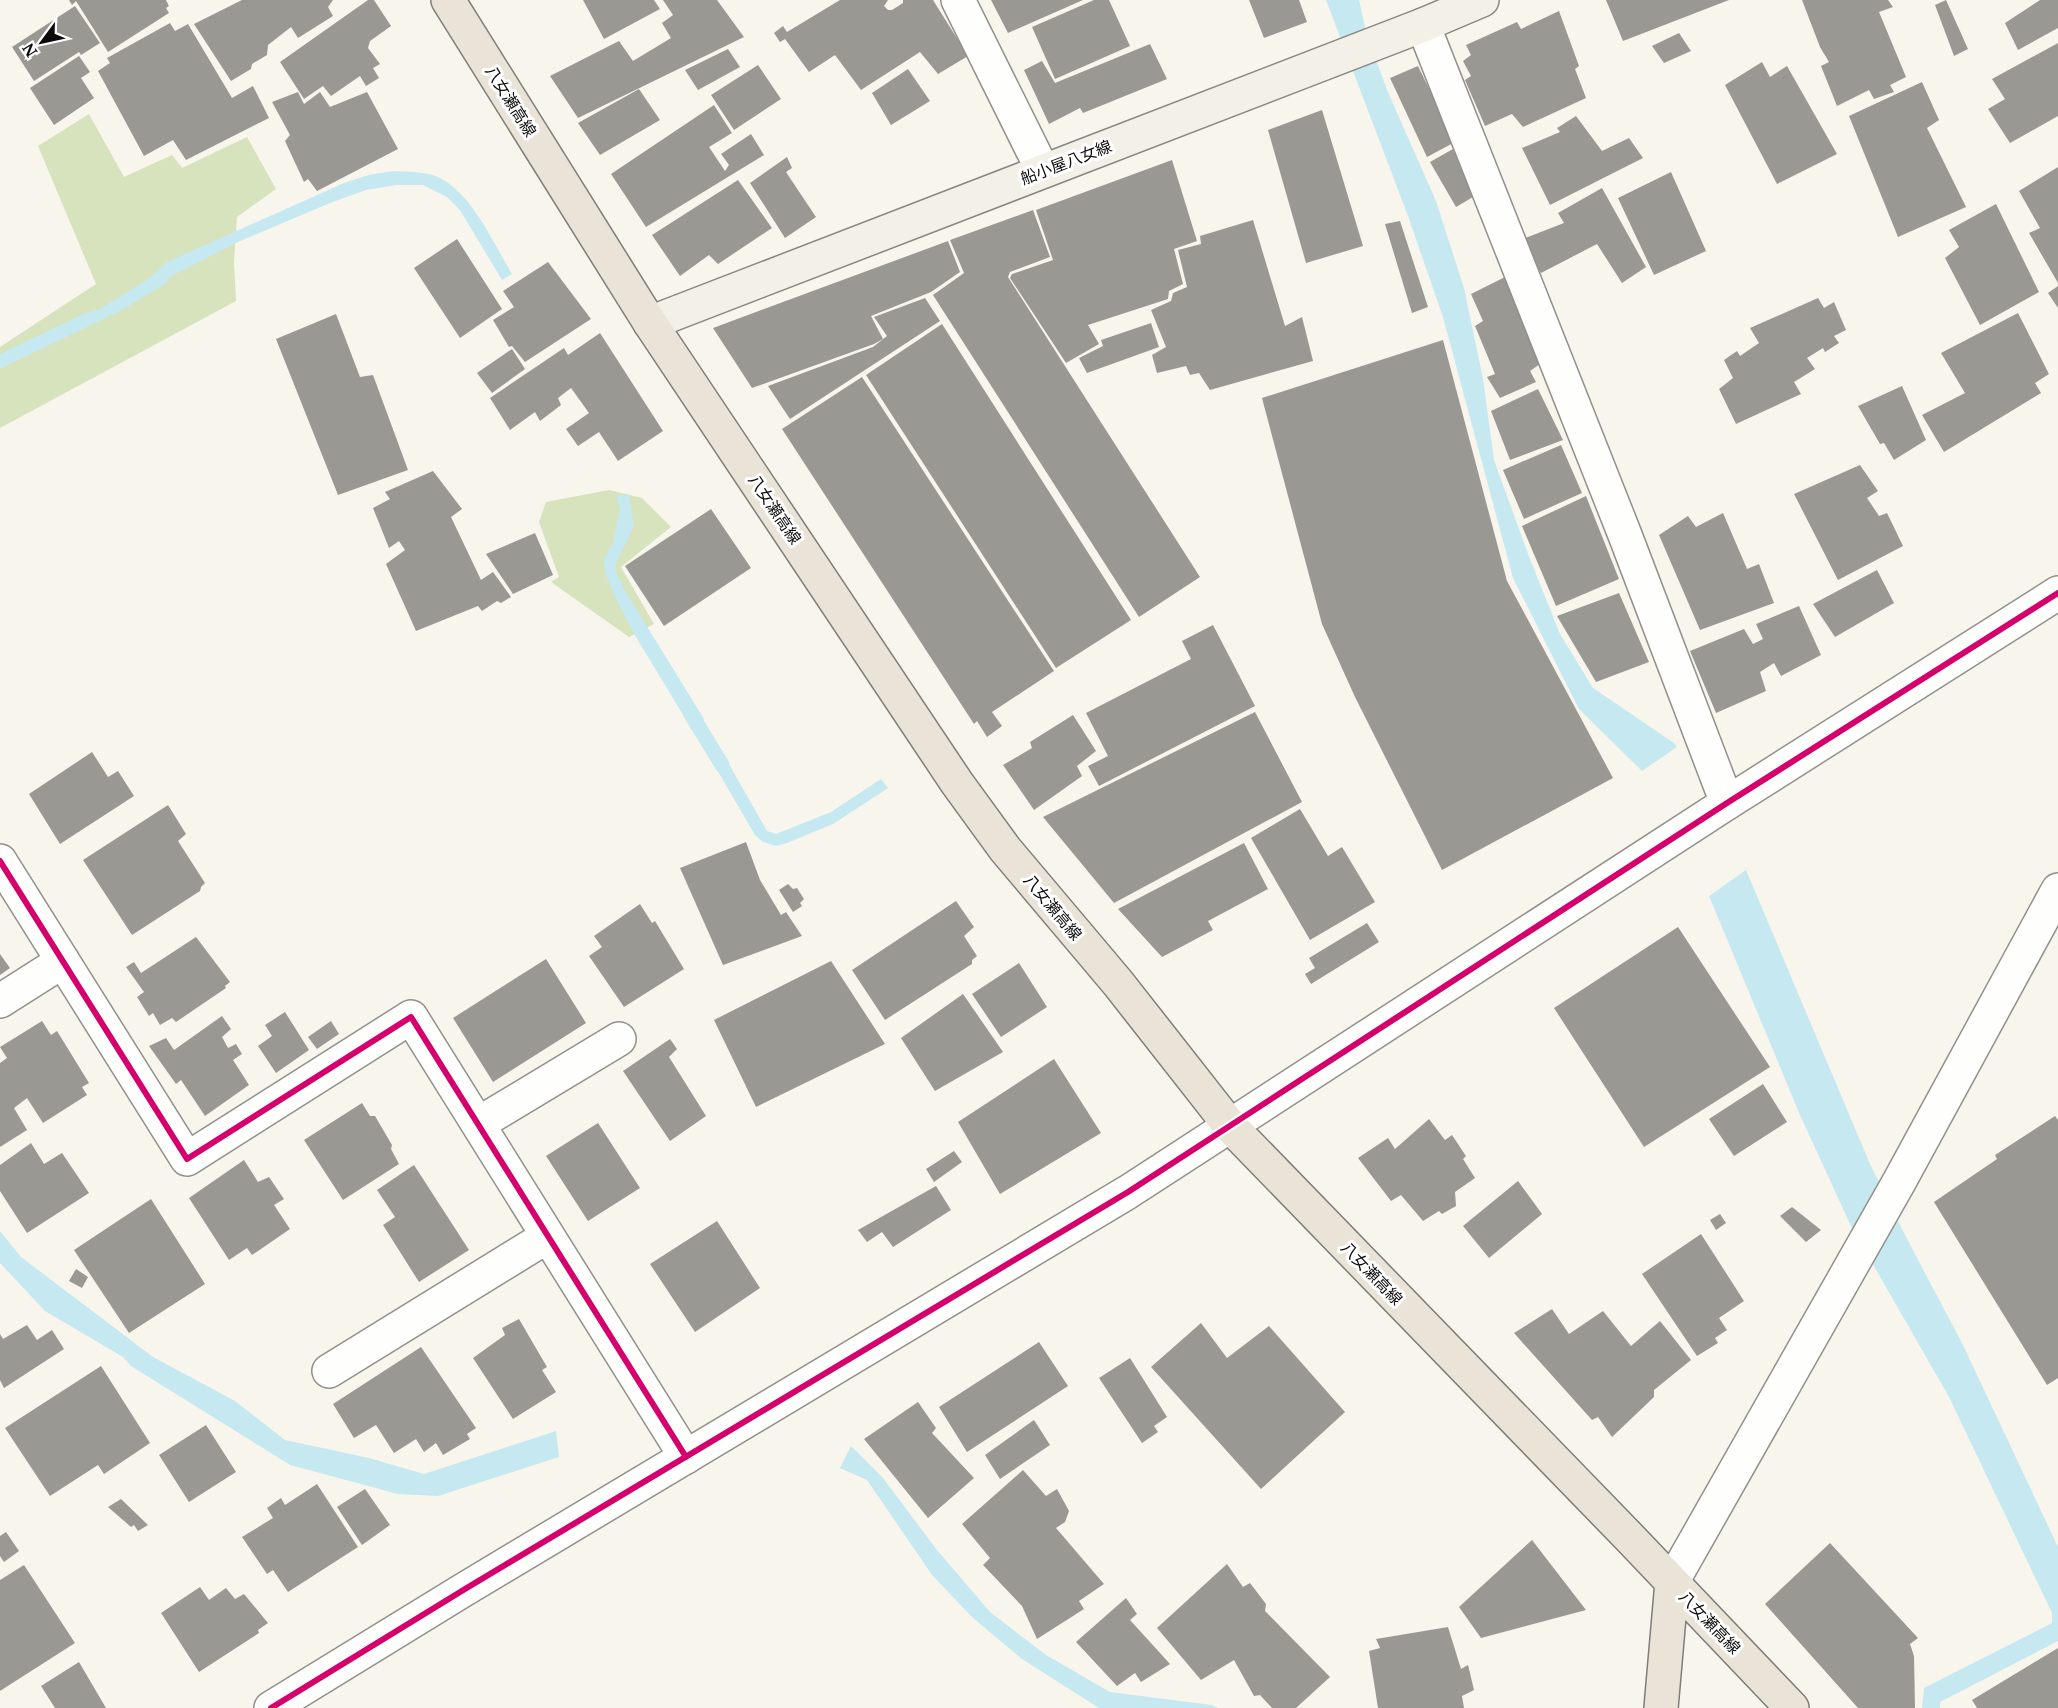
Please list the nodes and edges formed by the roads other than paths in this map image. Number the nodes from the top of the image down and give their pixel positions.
1 (448, 0) edge
2 (957, 0) edge
3 (1482, 0) edge
4 (1423, 25) junction
5 (1043, 171) junction
6 (650, 323) junction
7 (2058, 593) edge
8 (1727, 803) junction
9 (0, 861) edge
10 (2058, 890) edge
11 (63, 961) junction
12 (0, 1001) edge
13 (619, 1039) dead end
14 (478, 1124) junction
15 (1231, 1127) junction
16 (548, 1236) junction
17 (329, 1371) dead end
18 (686, 1456) junction
19 (1672, 1582) junction
20 (271, 1708) edge
21 (1661, 1708) edge
22 (1792, 1708) edge

1 - 6 main road, 八女瀬高線
2 - 5 street
3 - 4 main road, 船小屋八女線
4 - 5 main road, 船小屋八女線
4 - 8 street
5 - 6 main road, 船小屋八女線
6 - 15 main road, 八女瀬高線
7 - 8 street
8 - 15 street
9 - 11 street
10 - 19 street
11 - 12 street
11 - 14 street
13 - 14 street
14 - 16 street
15 - 18 street
15 - 19 main road, 八女瀬高線
16 - 17 street
16 - 18 street
18 - 20 street
19 - 21 main road
19 - 22 main road, 八女瀬高線

